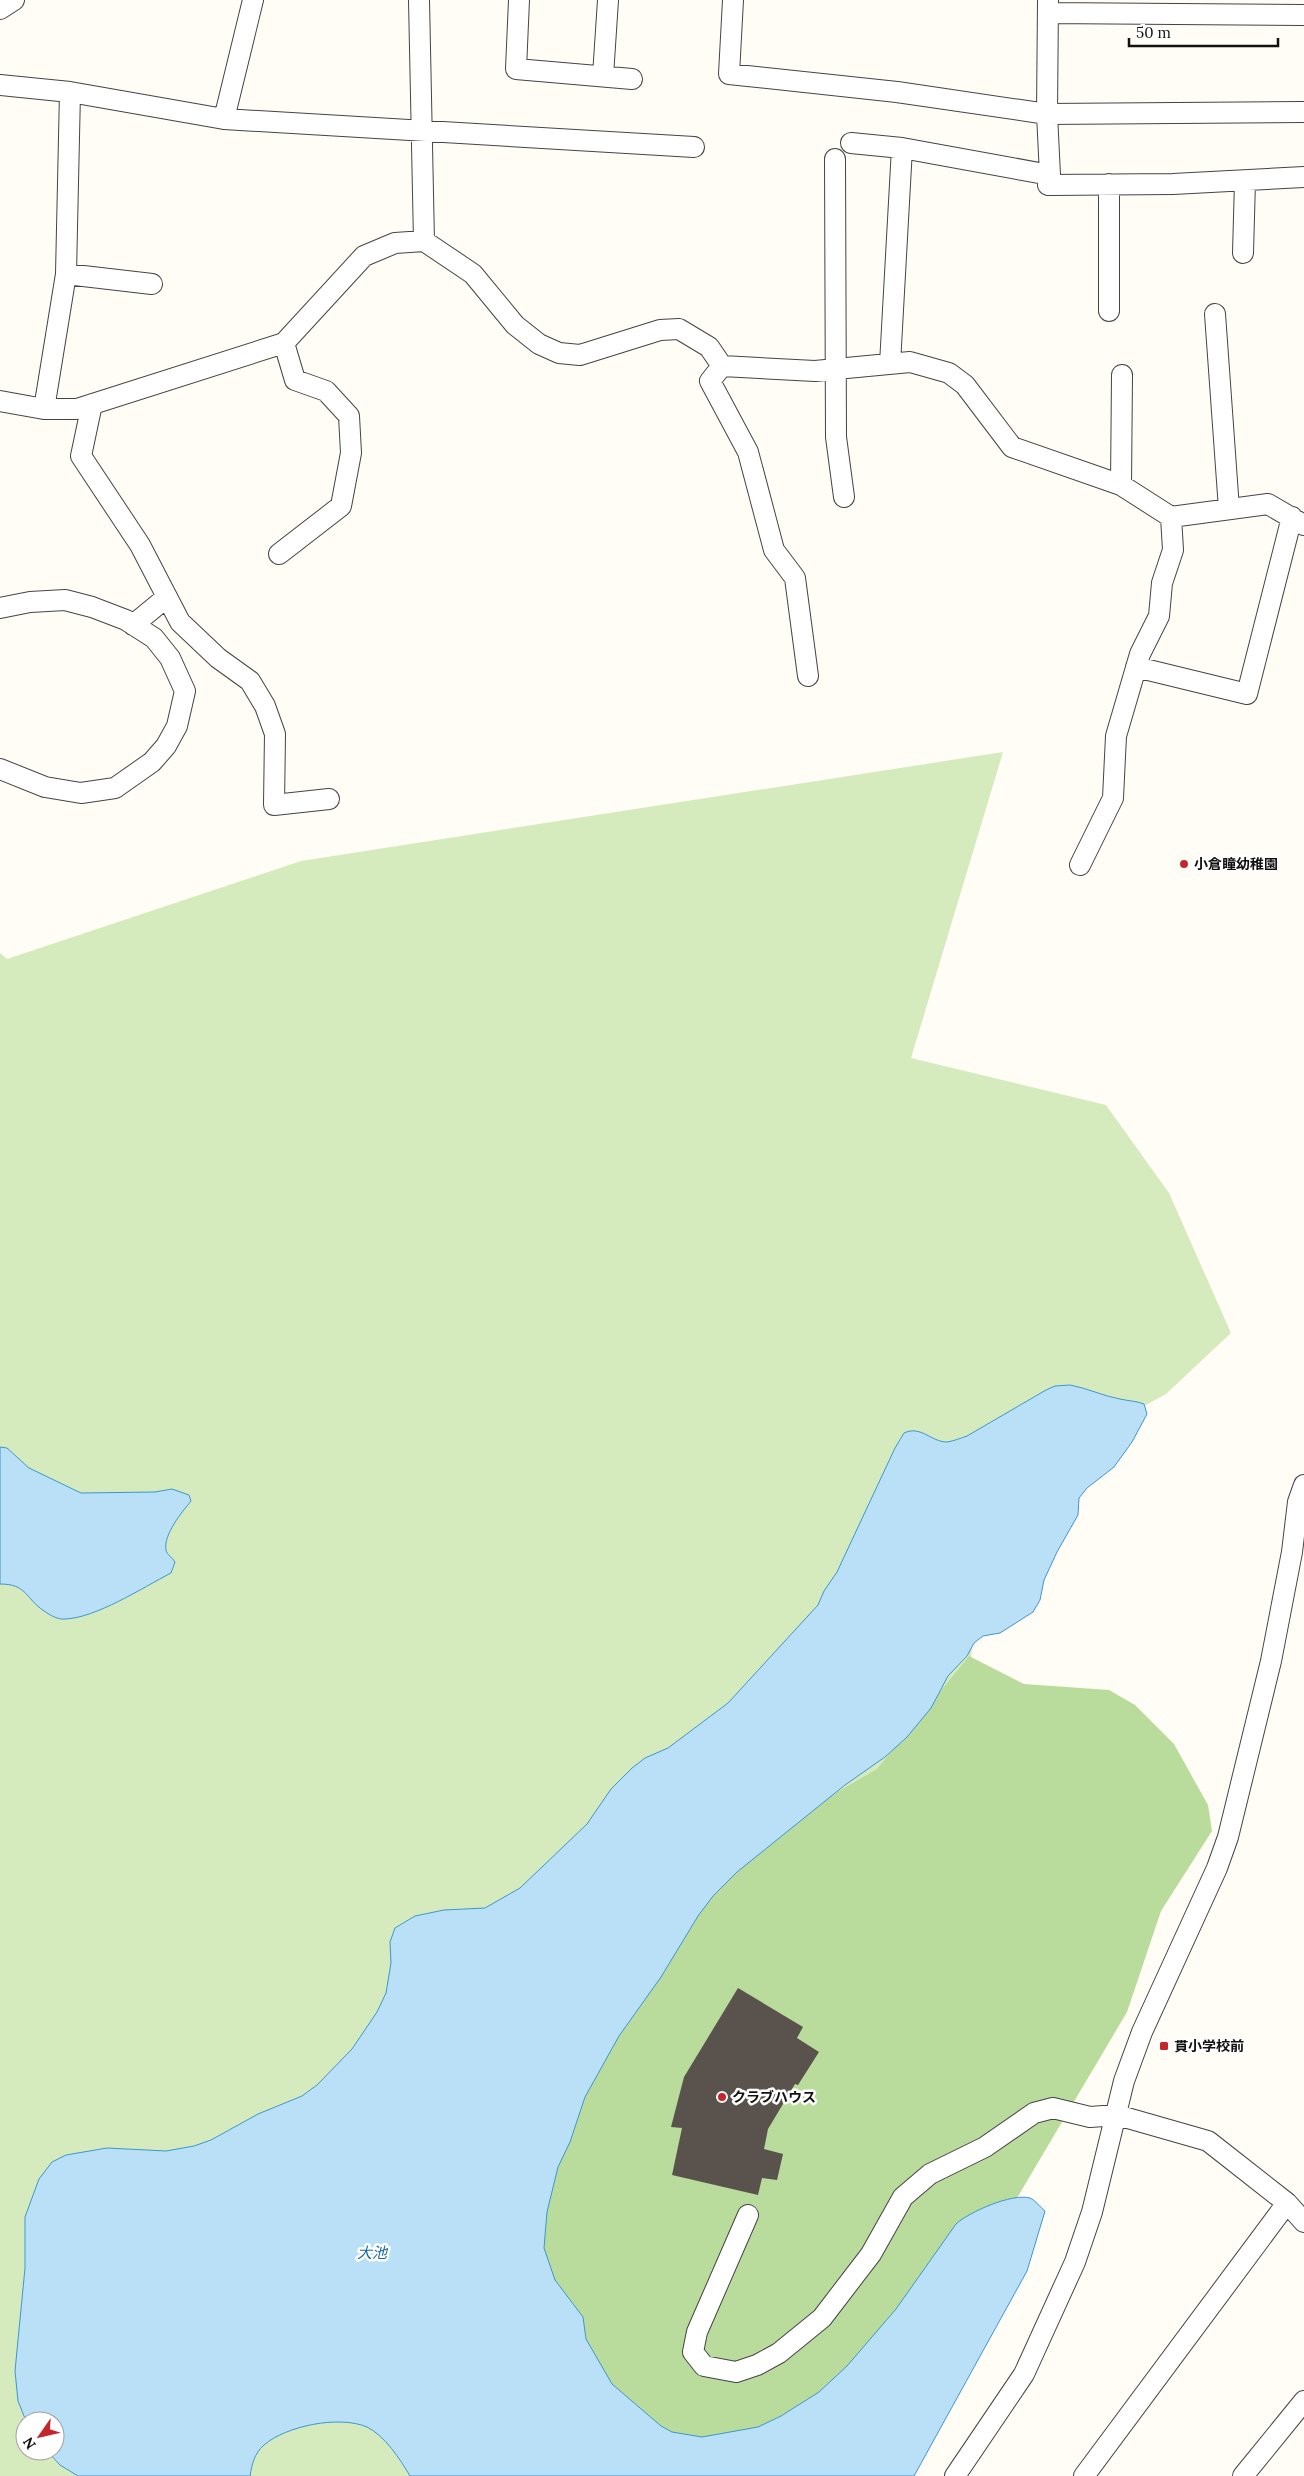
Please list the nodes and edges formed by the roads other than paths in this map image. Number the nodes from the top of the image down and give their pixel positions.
1 (14, 0) edge
2 (254, 0) edge
3 (419, 0) edge
4 (520, 0) edge
5 (608, 0) edge
6 (733, 0) edge
7 (1048, 6) edge
8 (0, 9) edge
9 (1304, 15) edge
10 (603, 76) junction
11 (632, 79) dead end
12 (0, 85) edge
13 (70, 92) junction
14 (1304, 112) edge
15 (1047, 114) junction
16 (224, 119) junction
17 (420, 129) junction
18 (851, 143) dead end
19 (694, 147) dead end
20 (902, 148) junction
21 (835, 160) dead end
22 (1050, 175) junction
23 (1304, 177) edge
24 (1245, 181) junction
25 (1109, 184) junction
26 (424, 241) junction
27 (1243, 252) dead end
28 (66, 274) junction
29 (152, 284) dead end
30 (1108, 311) dead end
31 (1215, 314) dead end
32 (284, 343) junction
33 (890, 364) junction
34 (722, 366) junction
35 (834, 370) junction
36 (1122, 376) dead end
37 (0, 401) edge
38 (92, 404) junction
39 (44, 409) junction
40 (1121, 485) junction
41 (844, 497) dead end
42 (1229, 509) junction
43 (1170, 518) junction
44 (1298, 521) edge
45 (279, 554) dead end
46 (167, 597) junction
47 (0, 608) edge
48 (133, 625) junction
49 (1136, 667) junction
50 (808, 676) dead end
51 (0, 769) edge
52 (329, 799) dead end
53 (1080, 865) dead end
54 (1304, 1485) edge
55 (1117, 2115) junction
56 (1287, 2203) junction
57 (748, 2215) dead end
58 (1304, 2222) edge
59 (1304, 2402) edge
60 (955, 2476) edge
61 (1084, 2476) edge
62 (1243, 2476) edge

1 - 8 street
2 - 16 street
3 - 17 street
4 - 10 street
5 - 10 street
6 - 15 street
7 - 9 street
7 - 15 street
10 - 11 street
12 - 13 street
13 - 16 street
13 - 28 street
14 - 15 street
15 - 22 street
16 - 17 street
17 - 19 street
17 - 26 street
18 - 20 street
20 - 22 street
20 - 33 street
21 - 35 street
22 - 25 street
23 - 24 street
24 - 25 street
24 - 27 street
25 - 30 street
26 - 32 street
26 - 34 street
28 - 29 street
28 - 39 street
31 - 42 street
32 - 38 street
32 - 45 street
33 - 35 street
33 - 40 street
34 - 35 street
34 - 50 street
35 - 41 street
36 - 40 street
37 - 39 street
38 - 39 street
38 - 46 street
40 - 43 street
42 - 43 street
42 - 44 street
43 - 49 street
44 - 49 street
46 - 48 street
46 - 52 street
47 - 48 street
48 - 51 street
49 - 53 street
54 - 55 street
55 - 56 street
55 - 57 street
55 - 60 street
56 - 58 street
56 - 61 street
59 - 62 street

